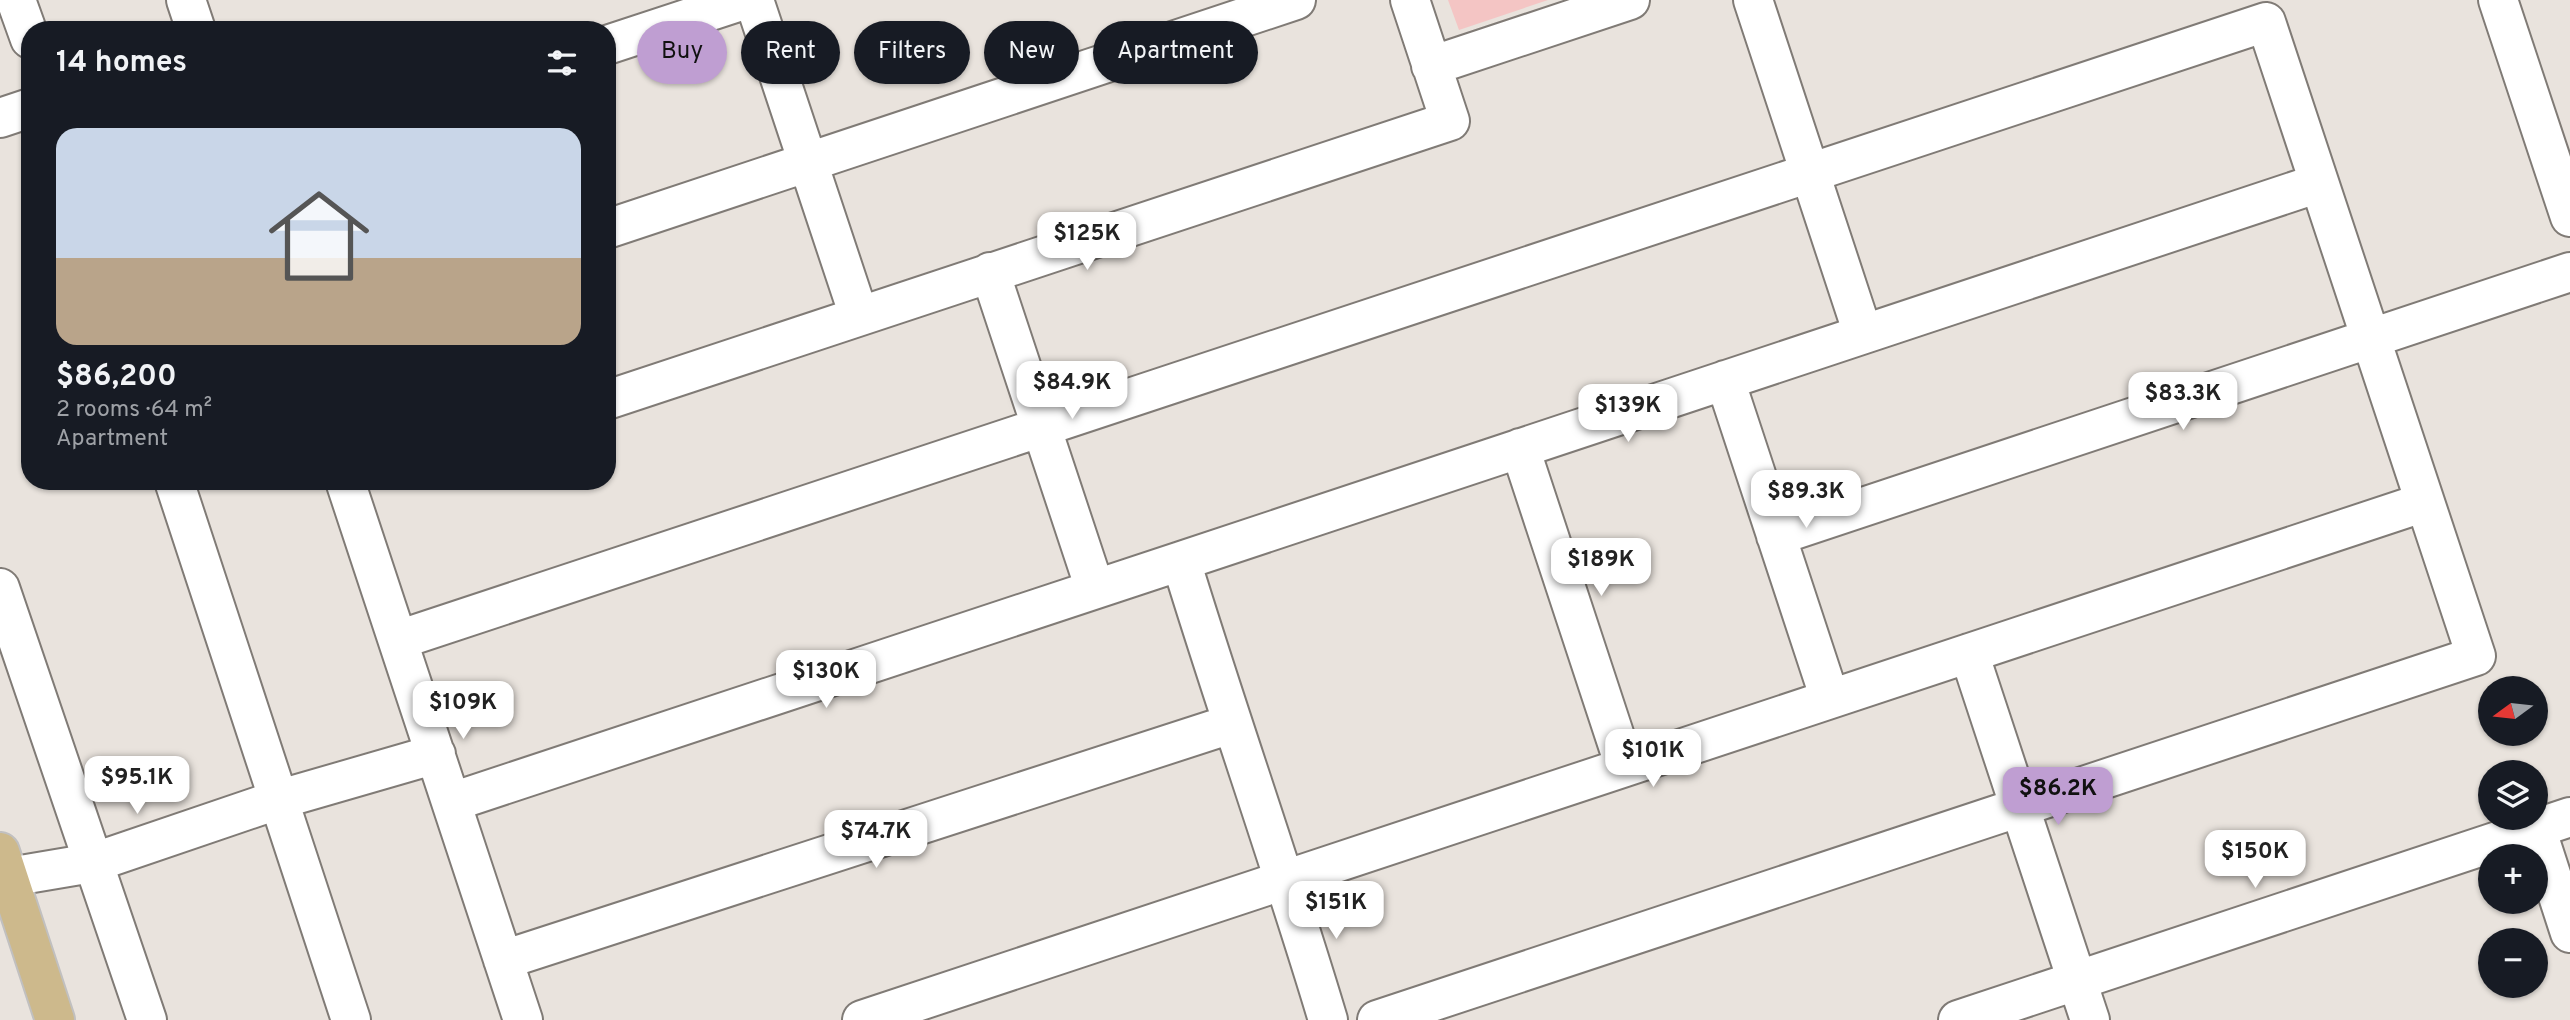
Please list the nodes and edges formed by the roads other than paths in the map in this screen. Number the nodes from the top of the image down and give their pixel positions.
1 (16, 0) edge
2 (744, 0) edge
3 (754, 0) edge
4 (1296, 0) edge
5 (1410, 0) edge
6 (1630, 0) edge
7 (1753, 0) edge
8 (2498, 0) edge
9 (24, 21) edge
10 (616, 43) edge
11 (1431, 66) junction
12 (21, 111) edge
13 (0, 118) edge
14 (808, 162) junction
15 (1809, 172) junction
16 (2319, 183) junction
17 (2570, 217) edge
18 (616, 226) edge
19 (990, 272) junction
20 (2570, 272) edge
21 (859, 316) junction
22 (1863, 334) junction
23 (2371, 339) junction
24 (1725, 380) junction
25 (616, 397) edge
26 (1042, 427) junction
27 (1520, 448) junction
28 (177, 490) edge
29 (353, 490) edge
30 (2425, 502) junction
31 (1776, 536) junction
32 (1181, 561) junction
33 (0, 588) edge
34 (1096, 589) junction
35 (398, 640) junction
36 (1969, 653) junction
37 (1830, 699) junction
38 (1231, 724) junction
39 (436, 754) junction
40 (1625, 767) junction
41 (277, 800) junction
42 (452, 802) junction
43 (2020, 807) junction
44 (2553, 823) edge
45 (92, 863) junction
46 (4, 864) edge
47 (1286, 879) junction
48 (2570, 933) edge
49 (503, 960) junction
50 (2077, 980) junction
51 (55, 1020) edge
52 (147, 1020) edge
53 (351, 1020) edge
54 (523, 1020) edge
55 (862, 1020) edge
56 (1328, 1020) edge
57 (1377, 1020) edge
58 (1958, 1020) edge
59 (2090, 1020) edge

1 - 9 street
2 - 10 street
3 - 14 street
4 - 14 street
5 - 11 street
6 - 11 street
7 - 15 street
8 - 17 street
11 - 19 street
12 - 13 street
14 - 18 street
14 - 21 street
15 - 16 street
15 - 22 street
15 - 26 street
16 - 22 street
16 - 23 street
19 - 21 street
19 - 26 street
20 - 23 street
21 - 25 street
22 - 24 street
23 - 30 street
23 - 31 street
24 - 27 street
24 - 31 street
26 - 34 street
26 - 35 street
27 - 32 street
27 - 40 street
28 - 41 street
29 - 35 street
30 - 36 street
30 - 43 street
31 - 37 street
32 - 34 street
32 - 38 street
33 - 45 street
34 - 42 street
35 - 39 street
36 - 37 street
36 - 43 street
37 - 40 street
38 - 47 street
38 - 49 street
39 - 41 street
39 - 42 street
40 - 47 street
41 - 45 street
41 - 53 street
42 - 49 street
43 - 50 street
43 - 57 street
44 - 48 street
44 - 50 street
45 - 46 street
45 - 52 street
46 - 51 main road
47 - 55 street
47 - 56 street
49 - 54 street
50 - 58 street
50 - 59 street

